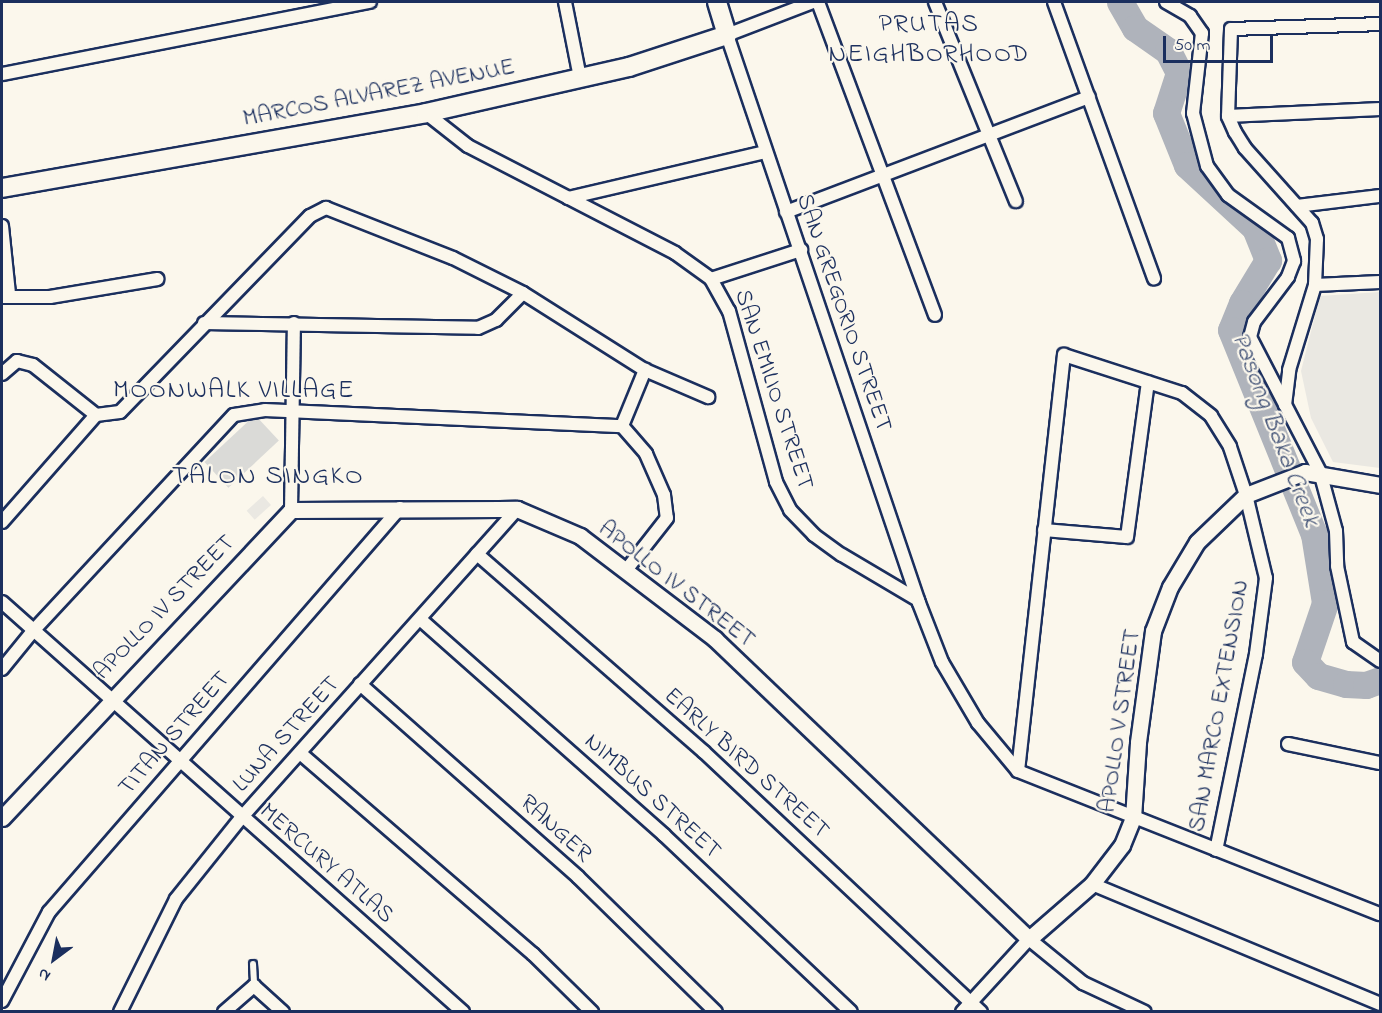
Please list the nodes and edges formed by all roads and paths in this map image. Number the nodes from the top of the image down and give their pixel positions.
1 (370, 2) edge
2 (565, 2) edge
3 (717, 2) edge
4 (813, 2) edge
5 (818, 2) edge
6 (935, 2) edge
7 (1054, 2) edge
8 (1166, 2) edge
9 (1380, 24) edge
10 (727, 35) junction
11 (2, 74) edge
12 (580, 78) junction
13 (1089, 97) junction
14 (1380, 109) edge
15 (426, 113) junction
16 (1228, 116) junction
17 (989, 135) junction
18 (765, 152) junction
19 (883, 175) junction
20 (2, 188) edge
21 (1380, 196) edge
22 (568, 198) junction
23 (1016, 201) dead end
24 (1297, 206) junction
25 (786, 212) junction
26 (2, 226) edge
27 (801, 250) junction
28 (1155, 278) dead end
29 (157, 279) dead end
30 (711, 279) junction
31 (1380, 282) edge
32 (1315, 285) junction
33 (523, 293) junction
34 (5, 295) edge
35 (935, 315) dead end
36 (204, 323) junction
37 (294, 323) junction
38 (645, 370) junction
39 (2, 375) edge
40 (1148, 382) junction
41 (708, 398) dead end
42 (1285, 405) junction
43 (290, 413) junction
44 (96, 415) junction
45 (622, 426) junction
46 (1312, 472) junction
47 (1380, 485) edge
48 (1246, 495) junction
49 (400, 508) junction
50 (517, 509) junction
51 (291, 510) junction
52 (2, 522) edge
53 (1044, 530) junction
54 (477, 554) junction
55 (627, 569) junction
56 (2, 602) edge
57 (919, 602) junction
58 (420, 619) junction
59 (33, 631) junction
60 (1380, 661) edge
61 (2, 669) edge
62 (360, 684) junction
63 (108, 700) junction
64 (1288, 744) dead end
65 (300, 753) junction
66 (178, 762) junction
67 (1380, 763) edge
68 (1017, 771) junction
69 (2, 818) edge
70 (241, 818) junction
71 (1133, 818) junction
72 (1216, 850) junction
73 (1092, 884) junction
74 (1380, 914) edge
75 (1029, 939) junction
76 (253, 964) dead end
77 (254, 986) junction
78 (2, 1001) edge
79 (1380, 1004) edge
80 (966, 1007) edge
81 (120, 1011) edge
82 (225, 1011) edge
83 (283, 1011) edge
84 (463, 1011) edge
85 (592, 1011) edge
86 (716, 1011) edge
87 (851, 1011) edge
88 (981, 1011) edge
89 (1145, 1011) edge

1 - 11 street
2 - 12 street
3 - 10 main road
4 - 10 street
5 - 19 street
6 - 17 street
7 - 13 street
8 - 42 street
9 - 16 street
10 - 12 main road, MARCOS ALVAREZ AVENUE
10 - 18 street, SAN GREGORIO STREET
12 - 15 main road, MARCOS ALVAREZ AVENUE
13 - 17 street
13 - 28 street
14 - 16 street
15 - 20 main road, MARCOS ALVAREZ AVENUE
15 - 22 street, SAN EMILIO STREET
16 - 24 street
17 - 19 street
17 - 23 street
18 - 22 street
18 - 25 street, SAN GREGORIO STREET
19 - 25 street
19 - 35 street
21 - 24 street
22 - 30 street, SAN EMILIO STREET
24 - 32 street
25 - 27 street, SAN GREGORIO STREET
26 - 34 street
27 - 30 street
27 - 57 street, SAN GREGORIO STREET
29 - 34 street
30 - 57 street, SAN EMILIO STREET
31 - 32 street
32 - 42 street
33 - 36 street
33 - 37 street
33 - 38 street
36 - 37 street
36 - 44 street
37 - 43 street
38 - 41 street
38 - 45 street
39 - 44 street
40 - 48 street, SAN MARCO EXTENSION
40 - 53 street
40 - 53 street, SAN MARCO EXTENSION
42 - 46 street
43 - 45 street
43 - 51 street
43 - 59 street
44 - 52 street
45 - 55 street
46 - 47 street
46 - 48 street, APOLLO V STREET
46 - 60 street
48 - 71 street, APOLLO V STREET
48 - 72 street, SAN MARCO EXTENSION
49 - 50 street, APOLLO IV STREET
49 - 51 street, APOLLO IV STREET
49 - 66 street, TITAN STREET
50 - 54 street, LUNA STREET
50 - 55 street, APOLLO IV STREET
51 - 63 street, APOLLO IV STREET
53 - 68 street
54 - 58 street, LUNA STREET
54 - 80 street, EARLY BIRD STREET
55 - 75 street, APOLLO IV STREET
56 - 59 street, MERCURY ATLAS
57 - 68 street, SAN GREGORIO STREET
58 - 62 street, LUNA STREET
58 - 87 street, NIMBUS STREET
59 - 61 street
59 - 63 street, MERCURY ATLAS
62 - 65 street, LUNA STREET
62 - 86 street, RANGER
63 - 66 street, MERCURY ATLAS
63 - 69 street, APOLLO IV STREET
64 - 67 street
65 - 70 street, LUNA STREET
65 - 85 street
66 - 70 street, MERCURY ATLAS
66 - 78 street, TITAN STREET
68 - 71 street
70 - 81 street, LUNA STREET
70 - 84 street, MERCURY ATLAS
71 - 72 street
71 - 73 street, APOLLO V STREET
72 - 74 street
73 - 75 street, APOLLO V STREET
73 - 79 street
75 - 80 street
75 - 89 street
76 - 77 lane
77 - 82 street
77 - 83 street
80 - 88 street, EARLY BIRD STREET

